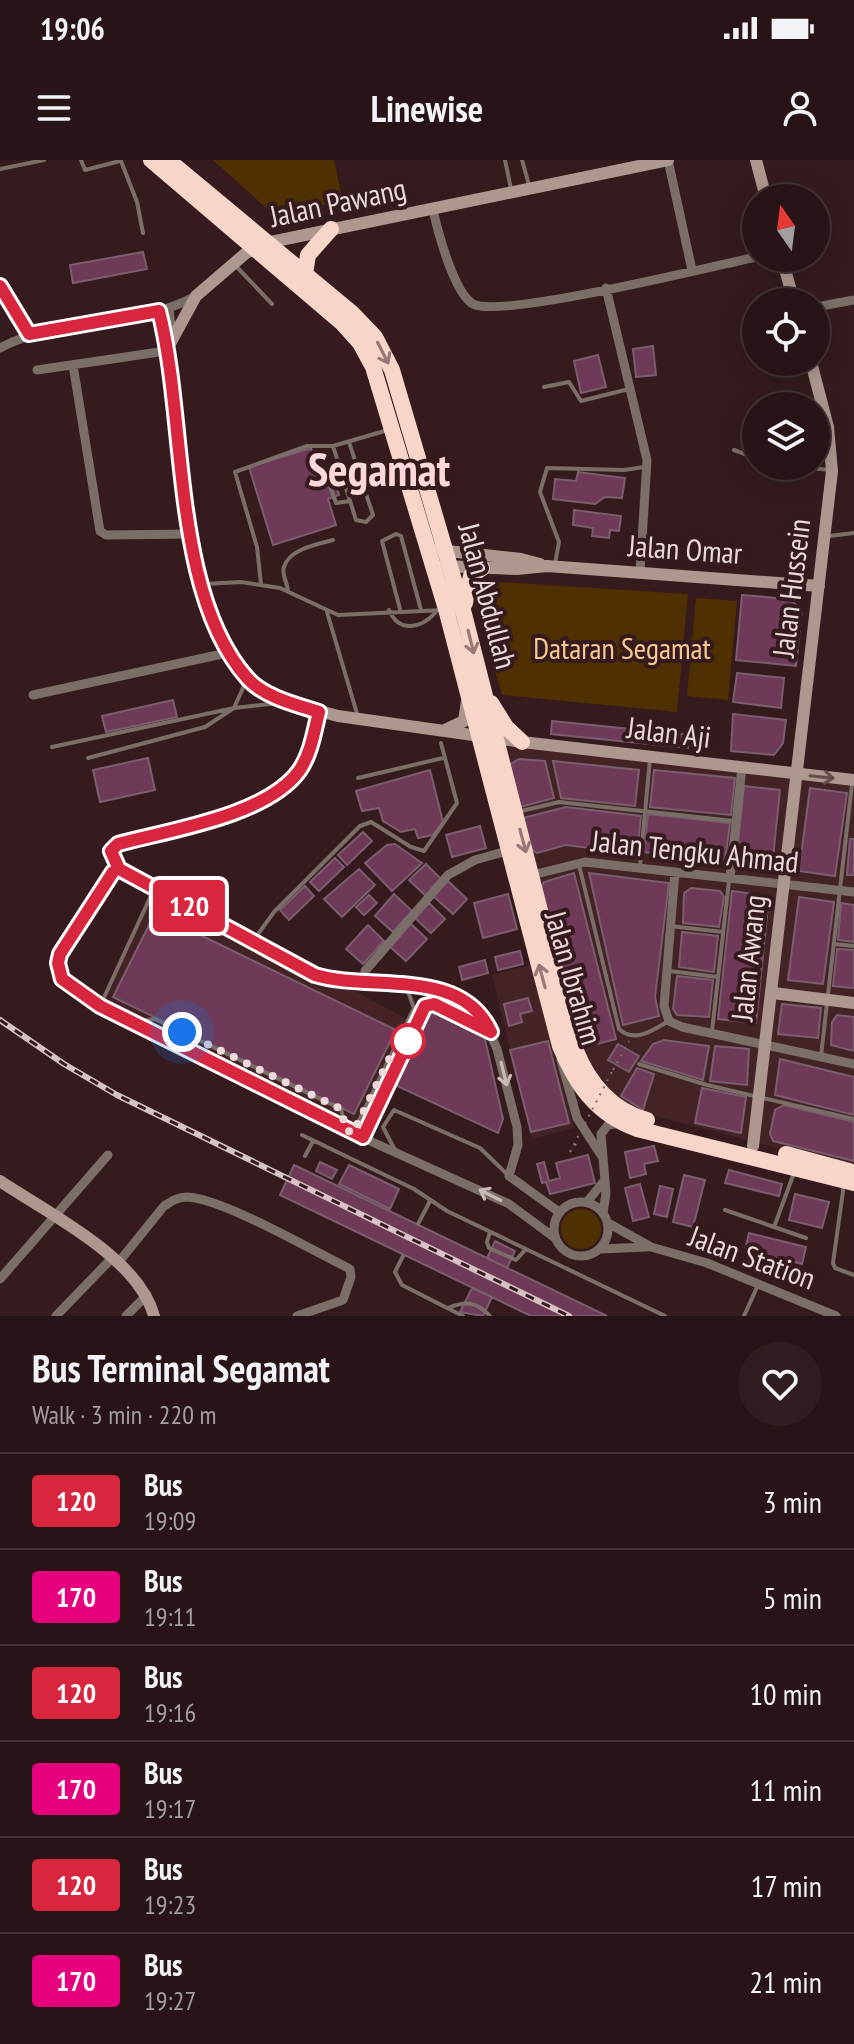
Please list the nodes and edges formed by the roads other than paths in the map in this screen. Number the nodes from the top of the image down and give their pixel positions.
1 (44, 160) edge
2 (81, 160) edge
3 (151, 160) edge
4 (168, 160) edge
5 (505, 160) edge
6 (522, 160) edge
7 (668, 160) edge
8 (756, 160) edge
9 (122, 161) edge
10 (0, 169) edge
11 (762, 184) edge
12 (530, 190) junction
13 (512, 194) junction
14 (433, 210) junction
15 (331, 229) junction
16 (143, 233) dead end
17 (260, 246) junction
18 (742, 260) edge
19 (234, 264) junction
20 (692, 270) junction
21 (305, 274) junction
22 (0, 286) edge
23 (606, 288) junction
24 (196, 296) junction
25 (854, 300) edge
26 (272, 304) dead end
27 (830, 304) edge
28 (164, 310) junction
29 (29, 334) junction
30 (169, 345) junction
31 (0, 348) edge
32 (73, 365) junction
33 (37, 370) dead end
34 (815, 376) edge
35 (544, 387) dead end
36 (629, 389) junction
37 (401, 425) junction
38 (349, 441) junction
39 (333, 446) junction
40 (734, 450) dead end
41 (742, 453) edge
42 (339, 465) junction
43 (647, 466) junction
44 (832, 471) joint
45 (350, 501) junction
46 (854, 533) edge
47 (192, 534) junction
48 (824, 537) junction
49 (333, 540) dead end
50 (440, 557) junction
51 (551, 566) junction
52 (482, 568) junction
53 (640, 572) junction
54 (202, 584) junction
55 (261, 584) junction
56 (819, 586) junction
57 (288, 592) junction
58 (400, 609) junction
59 (389, 610) junction
60 (421, 610) junction
61 (441, 611) junction
62 (327, 612) junction
63 (464, 614) junction
64 (227, 653) junction
65 (247, 678) junction
66 (474, 686) junction
67 (33, 695) dead end
68 (286, 702) junction
69 (234, 708) junction
70 (319, 712) junction
71 (358, 719) junction
72 (440, 737) junction
73 (487, 737) junction
74 (522, 742) junction
75 (52, 747) dead end
76 (651, 757) junction
77 (88, 758) dead end
78 (443, 758) junction
79 (742, 767) junction
80 (795, 774) junction
81 (358, 778) dead end
82 (853, 780) edge
83 (645, 811) junction
84 (515, 813) junction
85 (736, 821) junction
86 (510, 850) junction
87 (579, 862) junction
88 (119, 869) junction
89 (639, 869) junction
90 (675, 872) junction
91 (532, 875) junction
92 (730, 878) junction
93 (783, 884) junction
94 (154, 887) junction
95 (840, 890) junction
96 (854, 892) edge
97 (669, 926) junction
98 (723, 932) junction
99 (253, 941) junction
100 (834, 944) junction
101 (854, 946) edge
102 (665, 970) junction
103 (365, 971) dead end
104 (718, 977) junction
105 (405, 984) junction
106 (773, 993) junction
107 (828, 1000) junction
108 (854, 1003) edge
109 (100, 1006) junction
110 (669, 1021) junction
111 (132, 1022) junction
112 (491, 1032) junction
113 (712, 1033) junction
114 (767, 1044) junction
115 (560, 1046) junction
116 (821, 1056) junction
117 (639, 1064) dead end
118 (854, 1064) edge
119 (762, 1095) junction
120 (854, 1119) edge
121 (622, 1123) junction
122 (354, 1133) junction
123 (302, 1135) dead end
124 (313, 1141) junction
125 (753, 1146) junction
126 (396, 1152) junction
127 (108, 1155) dead end
128 (601, 1155) junction
129 (305, 1156) dead end
130 (796, 1168) junction
131 (509, 1176) junction
132 (851, 1179) edge
133 (0, 1181) edge
134 (604, 1181) junction
135 (430, 1201) junction
136 (587, 1202) junction
137 (725, 1210) dead end
138 (559, 1212) junction
139 (56, 1218) junction
140 (606, 1218) junction
141 (418, 1224) dead end
142 (774, 1227) junction
143 (490, 1232) junction
144 (555, 1238) junction
145 (806, 1238) dead end
146 (651, 1247) junction
147 (526, 1249) junction
148 (600, 1249) junction
149 (403, 1256) dead end
150 (115, 1260) junction
151 (854, 1275) edge
152 (0, 1279) edge
153 (759, 1283) junction
154 (147, 1295) junction
155 (448, 1308) junction
156 (56, 1316) edge
157 (126, 1316) edge
158 (154, 1316) edge
159 (297, 1316) edge
160 (463, 1316) edge
161 (490, 1316) edge
162 (665, 1316) edge
163 (744, 1316) edge
164 (836, 1316) edge

1 - 10 lane
2 - 9 lane
3 - 17 highway
4 - 17 highway
5 - 13 lane
6 - 12 lane
7 - 12 street, Jalan Pawang
7 - 20 street
8 - 11 street
9 - 16 lane
12 - 13 street, Jalan Pawang
13 - 14 street, Jalan Pawang
14 - 15 street, Jalan Pawang
14 - 23 street
15 - 17 street, Jalan Pawang
15 - 21 highway
17 - 19 street
17 - 21 highway
17 - 37 highway
18 - 20 street
19 - 24 street
19 - 26 lane
20 - 23 street
21 -> 37 highway
22 - 29 lane
23 - 36 street
24 - 28 street
24 - 30 street
25 - 27 street
28 - 29 street
28 - 30 street
29 - 31 street
30 - 32 street
30 - 47 street, Jalan Aji
32 - 33 street
32 - 47 street
34 - 44 street, Jalan Hussein
35 - 36 lane
36 - 43 street
37 - 38 lane
37 - 50 highway, Jalan Abdullah
38 - 39 lane
38 - 45 lane
39 - 42 lane
39 - 55 lane
40 - 41 lane
42 - 45 lane
42 - 45 lane
43 - 51 lane
43 - 53 street
44 - 48 street, Jalan Hussein
46 - 48 lane
47 - 54 street, Jalan Aji
48 - 56 street, Jalan Hussein
49 - 57 lane
50 - 51 street, Jalan Omar
50 - 52 street, Jalan Omar
50 - 61 highway, Jalan Abdullah
50 - 63 highway, Jalan Abdullah
51 - 52 street, Jalan Omar
51 - 53 street, Jalan Omar
52 - 63 highway
53 - 56 street, Jalan Omar
54 - 55 lane
54 - 64 street, Jalan Aji
55 - 57 lane
56 - 80 street, Jalan Hussein
57 - 62 lane
58 - 59 lane
58 - 60 lane
58 - 60 lane
59 - 61 lane
59 - 62 lane
60 - 61 lane
61 - 66 highway, Jalan Abdullah
62 - 71 lane
63 -> 66 highway, Jalan Abdullah
64 - 65 street, Jalan Aji
64 - 67 street
65 - 68 street, Jalan Aji
65 - 69 lane
66 - 72 street
66 - 73 highway, Jalan Abdullah
66 - 74 highway
68 - 69 lane
68 - 70 street, Jalan Aji
69 - 75 lane
69 - 77 lane
70 - 71 street, Jalan Aji
70 - 88 street
71 - 72 street, Jalan Aji
72 - 73 street, Jalan Aji
72 - 78 lane
73 - 74 street, Jalan Aji
73 - 84 highway, Jalan Ibrahim
73 - 86 highway, Jalan Ibrahim
74 - 76 street, Jalan Aji
76 - 79 street, Jalan Aji
76 - 83 lane
78 - 81 lane
78 - 99 lane
79 - 80 street, Jalan Aji
79 - 85 street
80 -> 82 street, Jalan Aji
80 - 93 street, Jalan Awang
82 - 95 lane
83 - 84 lane
83 - 85 lane
83 - 89 lane
84 -> 91 highway, Jalan Ibrahim
85 - 92 street
86 - 103 street
115 -> 86 highway, Jalan Ibrahim
87 - 89 street, Jalan Tengku Ahmad
87 - 91 street, Jalan Tengku Ahmad
87 - 110 lane
88 - 94 street
88 - 109 street
89 - 90 street, Jalan Tengku Ahmad
90 - 92 street, Jalan Tengku Ahmad
90 - 97 street
91 - 125 highway, Jalan Ibrahim
92 - 93 street, Jalan Tengku Ahmad
92 - 98 lane
93 - 95 street, Jalan Tengku Ahmad
93 - 106 street, Jalan Awang
94 - 99 street
94 - 109 lane
95 - 96 street, Jalan Tengku Ahmad
95 - 100 lane
97 - 98 lane
97 - 102 street
98 - 104 lane
99 - 105 street
100 - 101 lane
100 - 107 lane
102 - 104 lane
102 - 110 street
104 - 113 lane
105 - 112 street
105 - 122 lane
106 - 107 street
106 - 114 street, Jalan Awang
107 - 108 street
107 - 116 lane
109 - 111 street
110 - 113 street
111 - 122 street
111 - 122 lane
112 - 122 lane
112 -> 131 street
113 - 114 street
114 - 116 street
114 - 119 street, Jalan Awang
115 - 121 highway, Jalan Ibrahim
115 - 128 street
116 - 118 street
117 - 119 lane
119 - 120 lane
119 - 125 street, Jalan Awang
121 - 128 street
121 - 130 highway, Jalan Ibrahim
122 - 126 street
123 - 124 lane
124 - 129 lane
124 - 135 lane
125 - 132 highway, Jalan Ibrahim
126 - 131 lane
144 -> 126 street
127 - 139 street
128 - 134 street
130 - 132 highway, Jalan Ibrahim
130 - 142 lane
131 - 138 street
132 - 151 lane
133 - 139 street
134 - 136 street
134 - 140 street
135 - 141 lane
135 - 143 lane
136 - 138 street
136 - 140 street
137 - 142 lane
138 - 144 street
139 - 150 street
139 - 152 street
140 - 146 street, Jalan Station
140 - 148 street
142 - 145 lane
143 - 147 lane
143 - 147 lane
144 - 148 street
146 - 148 street, Jalan Station
146 - 153 street, Jalan Station
147 - 162 lane
149 - 155 lane
150 - 154 street
150 - 156 street
150 - 159 street
153 - 163 lane
153 - 164 street, Jalan Station
154 - 157 street
154 - 158 street
155 - 160 lane
155 - 161 lane

